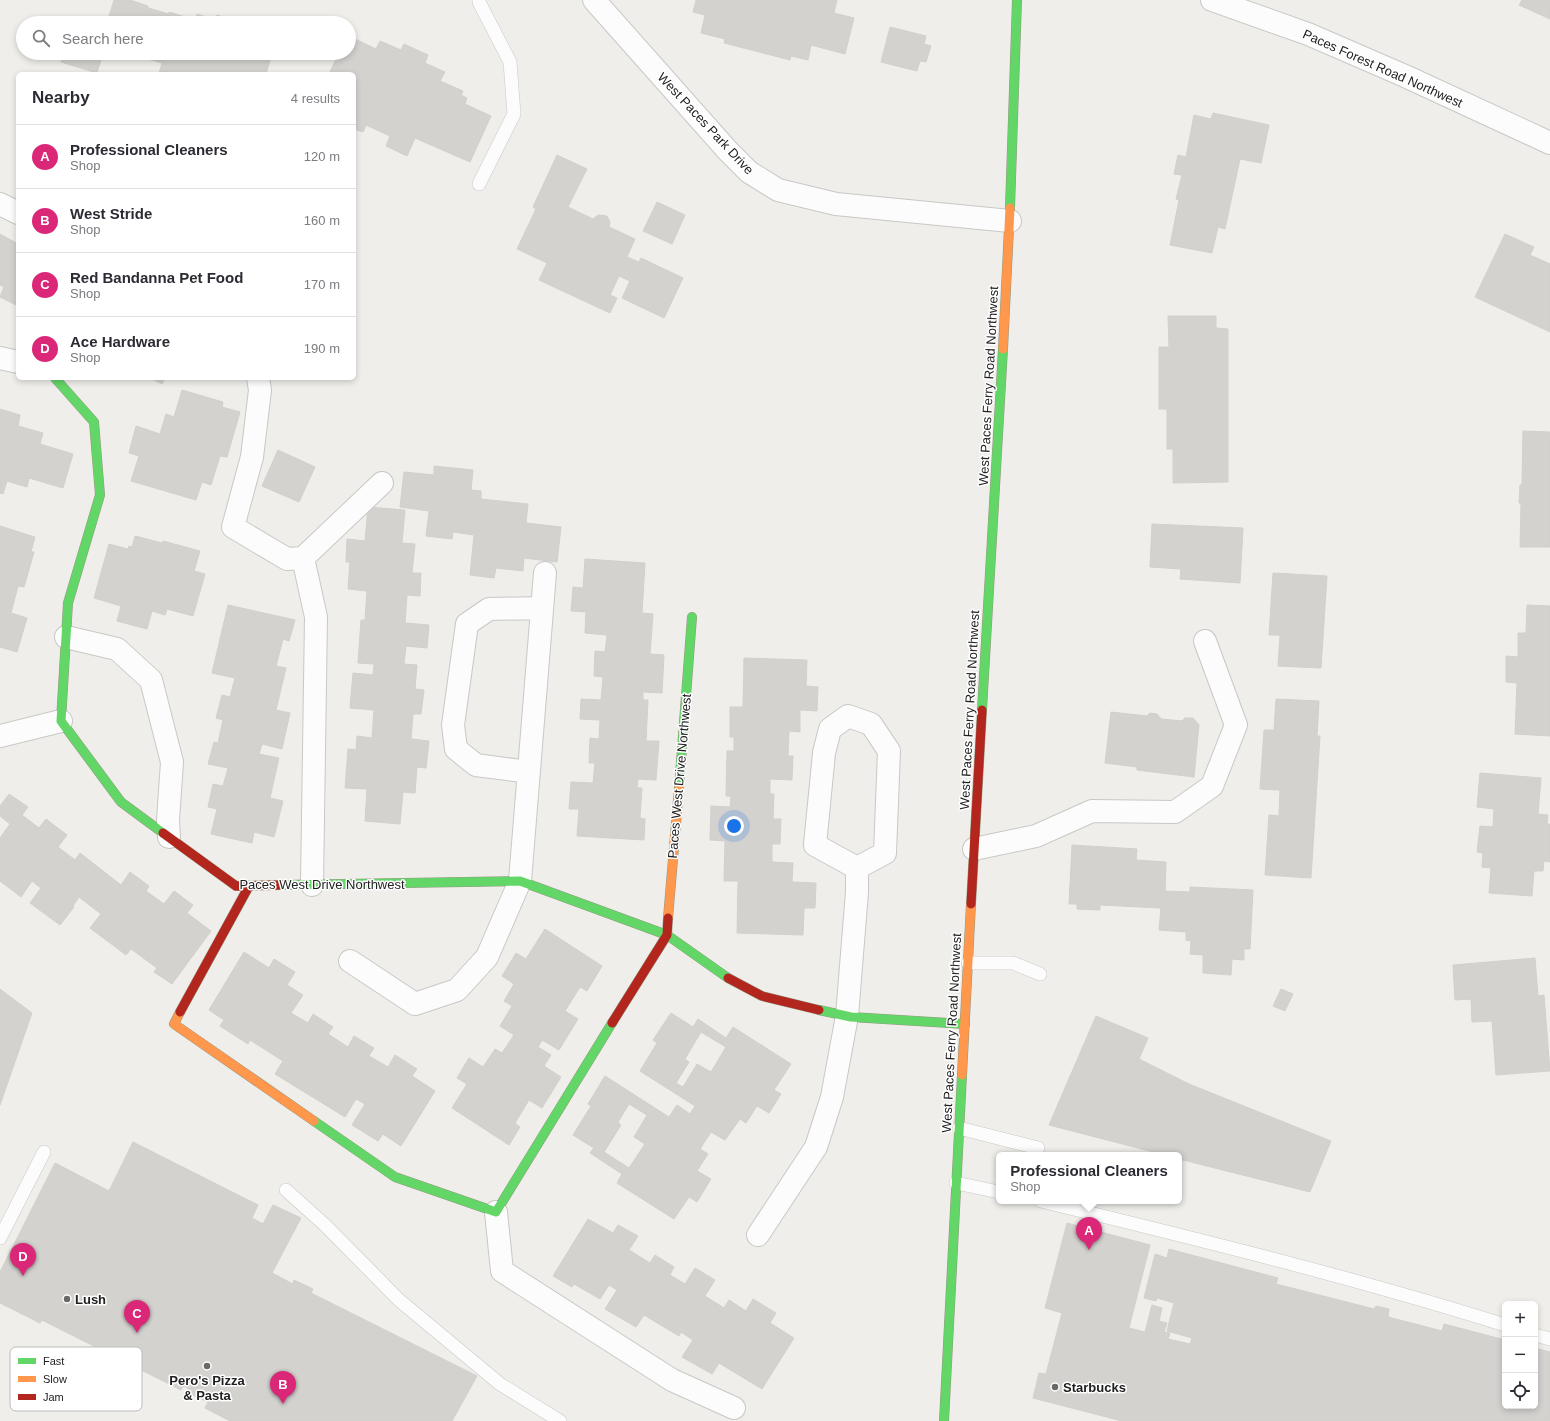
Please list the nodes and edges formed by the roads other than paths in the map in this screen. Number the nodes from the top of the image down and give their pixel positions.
1 (479, 0) edge
2 (594, 0) edge
3 (1017, 0) edge
4 (1212, 0) edge
5 (1550, 143) edge
6 (479, 184) dead end
7 (0, 204) edge
8 (16, 212) edge
9 (1010, 221) junction
10 (0, 358) edge
11 (16, 362) edge
12 (57, 380) edge
13 (258, 380) edge
14 (382, 483) dead end
15 (303, 558) junction
16 (545, 573) dead end
17 (542, 608) junction
18 (692, 617) dead end
19 (66, 637) junction
20 (1205, 641) dead end
21 (61, 721) junction
22 (0, 736) edge
23 (529, 772) junction
24 (169, 837) junction
25 (974, 849) junction
26 (857, 868) junction
27 (520, 881) junction
28 (312, 885) junction
29 (249, 886) junction
30 (667, 935) junction
31 (350, 961) dead end
32 (968, 963) junction
33 (1040, 974) dead end
34 (847, 1016) junction
35 (965, 1024) junction
36 (959, 1128) junction
37 (1038, 1148) dead end
38 (44, 1152) dead end
39 (956, 1183) junction
40 (286, 1190) dead end
41 (996, 1191) edge
42 (1054, 1204) edge
43 (496, 1212) junction
44 (758, 1235) dead end
45 (0, 1238) edge
46 (1502, 1324) edge
47 (1538, 1336) edge
48 (1550, 1340) edge
49 (734, 1408) dead end
50 (560, 1421) edge
51 (944, 1421) edge

1 - 6 lane
2 - 9 street, West Paces Park Drive
3 - 9 street, West Paces Ferry Road Northwest
4 - 5 street, Paces Forest Road Northwest
7 - 8 street
9 - 25 street, West Paces Ferry Road Northwest
10 - 11 street
12 - 19 street
13 - 15 street
14 - 15 street
15 - 28 street
16 - 17 street
17 - 23 street
17 - 23 street
18 - 30 street, Paces West Drive Northwest
19 - 21 street
19 - 24 street
20 - 25 street
21 - 22 street
21 - 24 street, Paces West Drive Northwest
23 - 27 street
24 - 29 street, Paces West Drive Northwest
25 - 32 street, West Paces Ferry Road Northwest
26 - 26 street
26 - 34 street
27 - 28 street, Paces West Drive Northwest
27 - 30 street, Paces West Drive Northwest
27 - 31 street
28 - 29 street, Paces West Drive Northwest
29 - 43 street
30 - 34 street, Paces West Drive Northwest
30 - 43 street
32 - 33 lane
32 - 35 street, West Paces Ferry Road Northwest
34 - 35 street, Paces West Drive Northwest
34 - 44 street
35 - 36 street, West Paces Ferry Road Northwest
36 - 37 lane
36 - 39 street, West Paces Ferry Road Northwest
38 - 45 lane
39 - 41 lane
39 - 51 street, West Paces Ferry Road Northwest
40 - 50 lane
42 - 46 lane
43 - 49 street
47 - 48 lane

